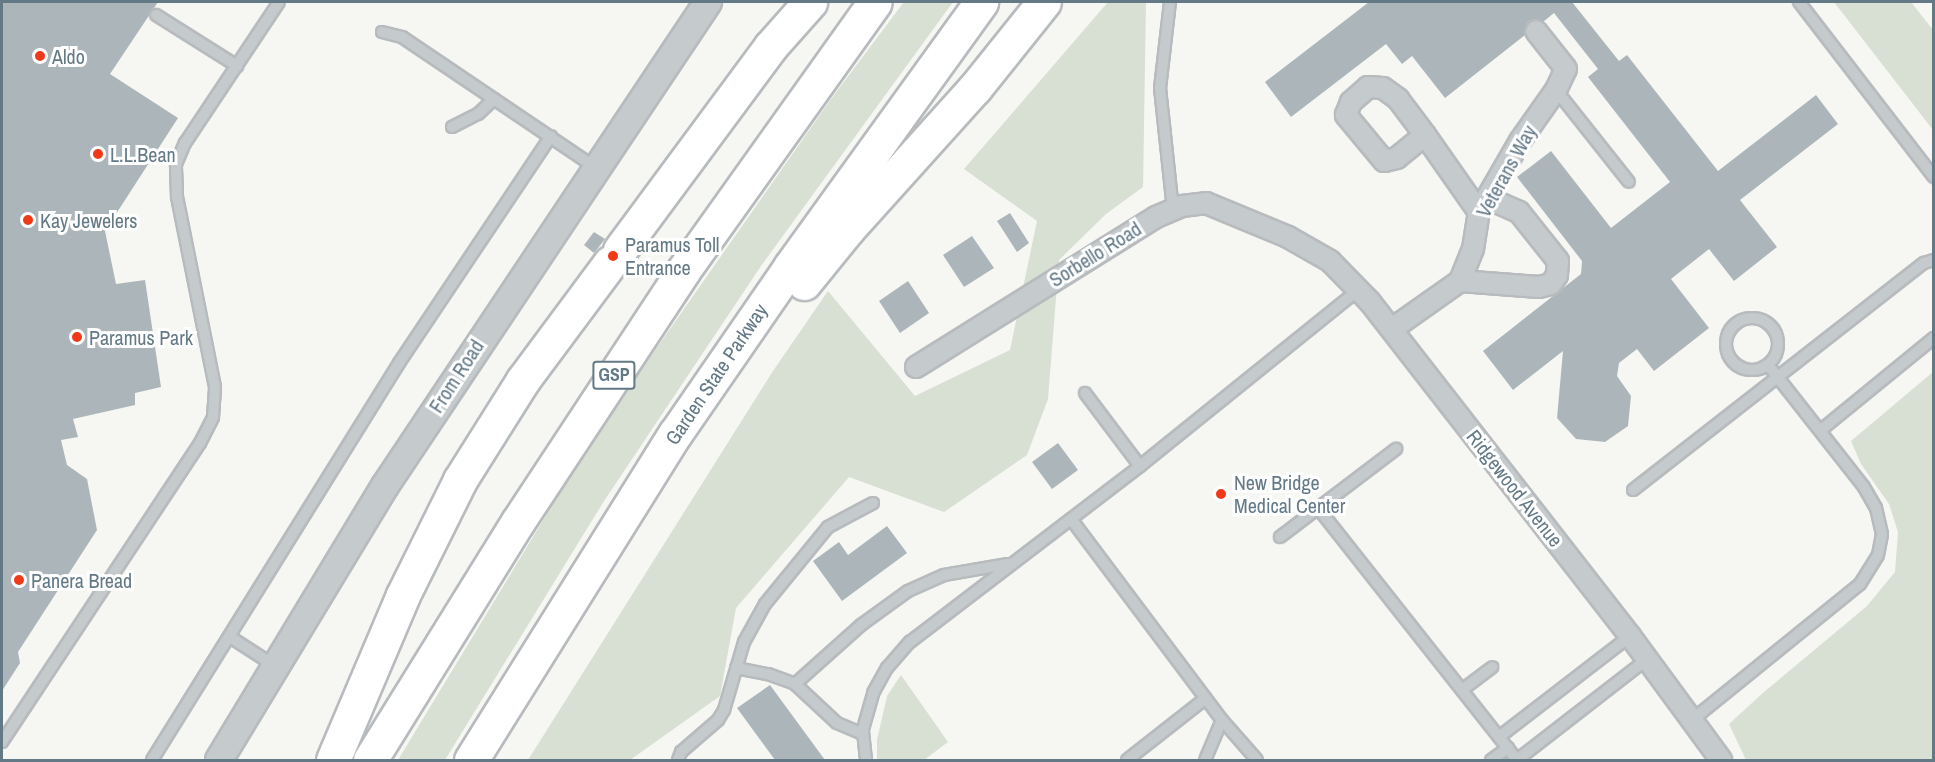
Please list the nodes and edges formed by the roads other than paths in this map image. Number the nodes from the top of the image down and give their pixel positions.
1 (279, 2) edge
2 (708, 2) edge
3 (875, 2) edge
4 (981, 2) edge
5 (1044, 2) edge
6 (1170, 2) edge
7 (1799, 2) edge
8 (803, 6) edge
9 (156, 15) dead end
10 (1536, 31) dead end
11 (382, 32) dead end
12 (237, 66) junction
13 (1556, 90) junction
14 (494, 99) junction
15 (452, 127) dead end
16 (1425, 135) dead end
17 (551, 136) junction
18 (596, 168) junction
19 (1934, 177) edge
20 (1629, 182) dead end
21 (1483, 205) junction
22 (1173, 210) junction
23 (1287, 237) joint
24 (1934, 260) edge
25 (1460, 281) junction
26 (1359, 289) junction
27 (1392, 329) junction
28 (1934, 338) edge
29 (1768, 365) junction
30 (916, 367) dead end
31 (1779, 377) junction
32 (1085, 393) dead end
33 (1821, 430) junction
34 (1396, 449) dead end
35 (1140, 466) junction
36 (1633, 490) dead end
37 (873, 503) dead end
38 (1318, 508) junction
39 (622, 517) junction
40 (1071, 519) junction
41 (1280, 537) dead end
42 (1014, 562) junction
43 (1630, 636) junction
44 (230, 637) junction
45 (1647, 659) junction
46 (275, 667) junction
47 (1492, 667) dead end
48 (736, 668) junction
49 (795, 684) junction
50 (1462, 690) junction
51 (1206, 698) junction
52 (1222, 720) junction
53 (1692, 720) junction
54 (863, 734) junction
55 (1499, 737) junction
56 (2, 742) edge
57 (1508, 748) junction
58 (152, 760) edge
59 (219, 760) edge
60 (333, 760) edge
61 (370, 760) edge
62 (471, 760) edge
63 (678, 760) edge
64 (866, 760) edge
65 (1127, 760) edge
66 (1205, 760) edge
67 (1257, 760) edge
68 (1491, 760) edge
69 (1517, 760) edge
70 (1721, 760) edge

1 - 12 lane
2 - 18 street, From Road
3 - 61 highway, GSP
4 - 39 highway, Garden State Parkway
5 - 39 highway
6 - 22 lane
7 - 19 lane
8 - 60 highway
9 - 12 lane
10 - 13 street, Veterans Way
11 - 14 lane
12 - 56 lane
13 - 20 lane
13 - 21 street, Veterans Way
14 - 15 lane
14 - 17 lane
16 - 21 street
17 - 18 lane
17 - 44 lane
18 - 46 street, From Road
21 - 25 street, Veterans Way
21 - 25 street
22 - 23 street, Sorbello Road
22 - 30 street, Sorbello Road
23 - 26 street, Ridgewood Avenue
24 - 31 lane
25 - 27 street
26 - 27 street, Ridgewood Avenue
26 - 35 lane
27 - 43 street, Ridgewood Avenue
28 - 33 lane
29 - 29 lane
29 - 31 lane
31 - 33 lane
31 - 36 lane
32 - 35 lane
33 - 53 lane
34 - 38 lane
35 - 40 lane
37 - 48 lane
38 - 41 lane
38 - 50 lane
39 - 62 highway, Garden State Parkway
40 - 42 lane
40 - 51 lane
42 - 49 lane
42 - 54 lane
43 - 45 street, Ridgewood Avenue
43 - 55 lane
44 - 46 lane
44 - 58 lane
45 - 53 street, Ridgewood Avenue
45 - 69 lane
46 - 59 street, From Road
47 - 50 lane
48 - 49 lane
48 - 63 lane
49 - 54 lane
50 - 55 lane
51 - 52 lane
51 - 65 lane
52 - 66 lane
52 - 67 lane
53 - 70 street, Ridgewood Avenue
54 - 64 lane
55 - 57 lane
57 - 68 lane
57 - 69 lane

